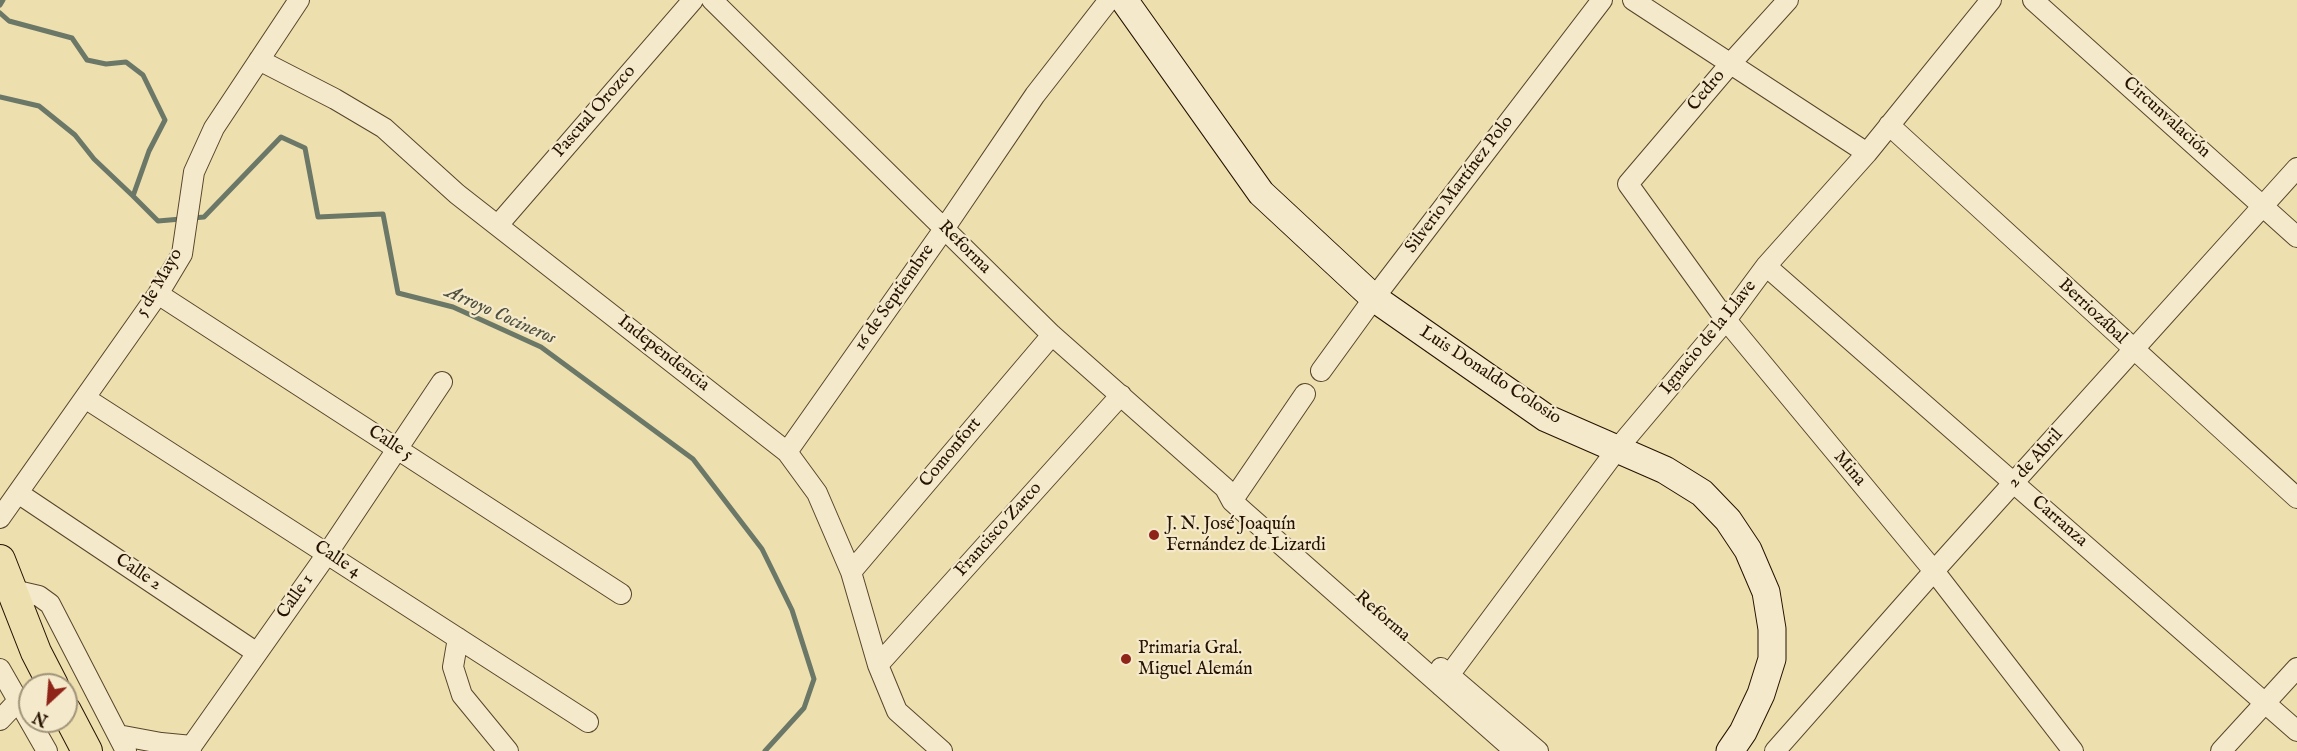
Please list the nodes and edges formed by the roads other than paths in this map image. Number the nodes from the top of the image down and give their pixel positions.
1 (299, 0) edge
2 (693, 0) edge
3 (712, 0) edge
4 (1109, 0) edge
5 (1124, 0) edge
6 (1602, 0) edge
7 (1632, 0) edge
8 (1788, 0) edge
9 (1991, 0) edge
10 (2033, 0) edge
11 (259, 60) junction
12 (1731, 63) junction
13 (1889, 125) junction
14 (1866, 153) junction
15 (2297, 168) edge
16 (1628, 184) joint
17 (2264, 205) junction
18 (498, 225) junction
19 (944, 229) junction
20 (2297, 237) edge
21 (1766, 266) junction
22 (158, 294) junction
23 (1374, 298) junction
24 (1726, 320) junction
25 (1052, 335) junction
26 (2134, 350) junction
27 (1321, 371) dead end
28 (442, 382) dead end
29 (1305, 394) dead end
30 (1121, 395) junction
31 (85, 398) junction
32 (1618, 448) junction
33 (398, 449) junction
34 (787, 452) junction
35 (2015, 483) junction
36 (18, 493) junction
37 (1232, 494) junction
38 (2297, 498) edge
39 (0, 518) edge
40 (327, 554) junction
41 (0, 560) edge
42 (1934, 571) junction
43 (851, 572) junction
44 (13, 590) junction
45 (621, 594) dead end
46 (458, 638) junction
47 (257, 653) junction
48 (878, 665) junction
49 (2297, 668) edge
50 (0, 669) edge
51 (47, 673) edge
52 (1445, 681) junction
53 (18, 701) joint
54 (2266, 703) junction
55 (0, 720) edge
56 (588, 722) dead end
57 (2297, 731) edge
58 (37, 733) edge
59 (78, 733) edge
60 (122, 743) edge
61 (190, 748) edge
62 (1784, 748) edge
63 (47, 751) edge
64 (87, 751) edge
65 (508, 751) edge
66 (942, 751) edge
67 (1515, 751) edge
68 (1538, 751) edge
69 (1730, 751) edge
70 (2073, 751) edge
71 (2221, 751) edge

1 - 11 street, 5 de Mayo
2 - 18 street, Pascual Orozco
3 - 19 street, Reforma
4 - 19 street, 16 de Septiembre
5 - 23 main road, Luis Donaldo Colosio
6 - 23 street, Silverio Martínez Polo
7 - 12 street
8 - 12 street, Cedro
9 - 13 street, Ignacio de la Llave
10 - 17 street, Circunvalación
11 - 18 street, Independencia
11 - 22 street, 5 de Mayo
12 - 14 street
12 - 16 street, Cedro
13 - 14 street, Ignacio de la Llave
13 - 26 street, Berriozábal
14 - 21 street, Ignacio de la Llave
15 - 17 street, 2 de Abril
16 - 24 street, Mina
17 - 20 street, Circunvalación
17 - 26 street, 2 de Abril
18 - 34 street, Independencia
19 - 25 street, Reforma
19 - 34 street, 16 de Septiembre
21 - 24 street, Ignacio de la Llave
21 - 35 street, Carranza
22 - 31 street, 5 de Mayo
22 - 33 street, Calle 5
23 - 27 street, Silverio Martínez Polo
23 - 32 main road, Luis Donaldo Colosio
24 - 32 street, Ignacio de la Llave
24 - 42 street, Mina
25 - 30 street, Reforma
25 - 43 street, Comonfort
26 - 35 street, 2 de Abril
26 - 38 street, Berriozábal
28 - 33 street, Calle 1
29 - 37 street
30 - 37 street, Reforma
30 - 48 street, Francisco Zarco
31 - 36 street, 5 de Mayo
31 - 40 street, Calle 4
32 - 52 street, Ignacio de la Llave
32 - 69 main road, Luis Donaldo Colosio
33 - 40 street, Calle 1
33 - 45 street, Calle 5
34 - 43 street, Independencia
35 - 42 street, 2 de Abril
35 - 54 street, Carranza
36 - 39 street, 5 de Mayo
36 - 47 street, Calle 2
37 - 52 street, Reforma
40 - 46 street, Calle 4
40 - 47 street, Calle 1
41 - 44 main road
42 - 62 street, 2 de Abril
42 - 70 street, Mina
43 - 48 street, Independencia
44 - 51 main road
44 - 60 street
46 - 56 street, Calle 4
46 - 65 street
47 - 61 street, Calle 1
48 - 66 street, Independencia
49 - 54 street
50 - 53 street
52 - 67 street, Reforma
52 - 68 street, Reforma
53 - 55 street
54 - 57 street, Carranza
54 - 71 street
58 - 63 street
59 - 64 main road
60 - 61 street

